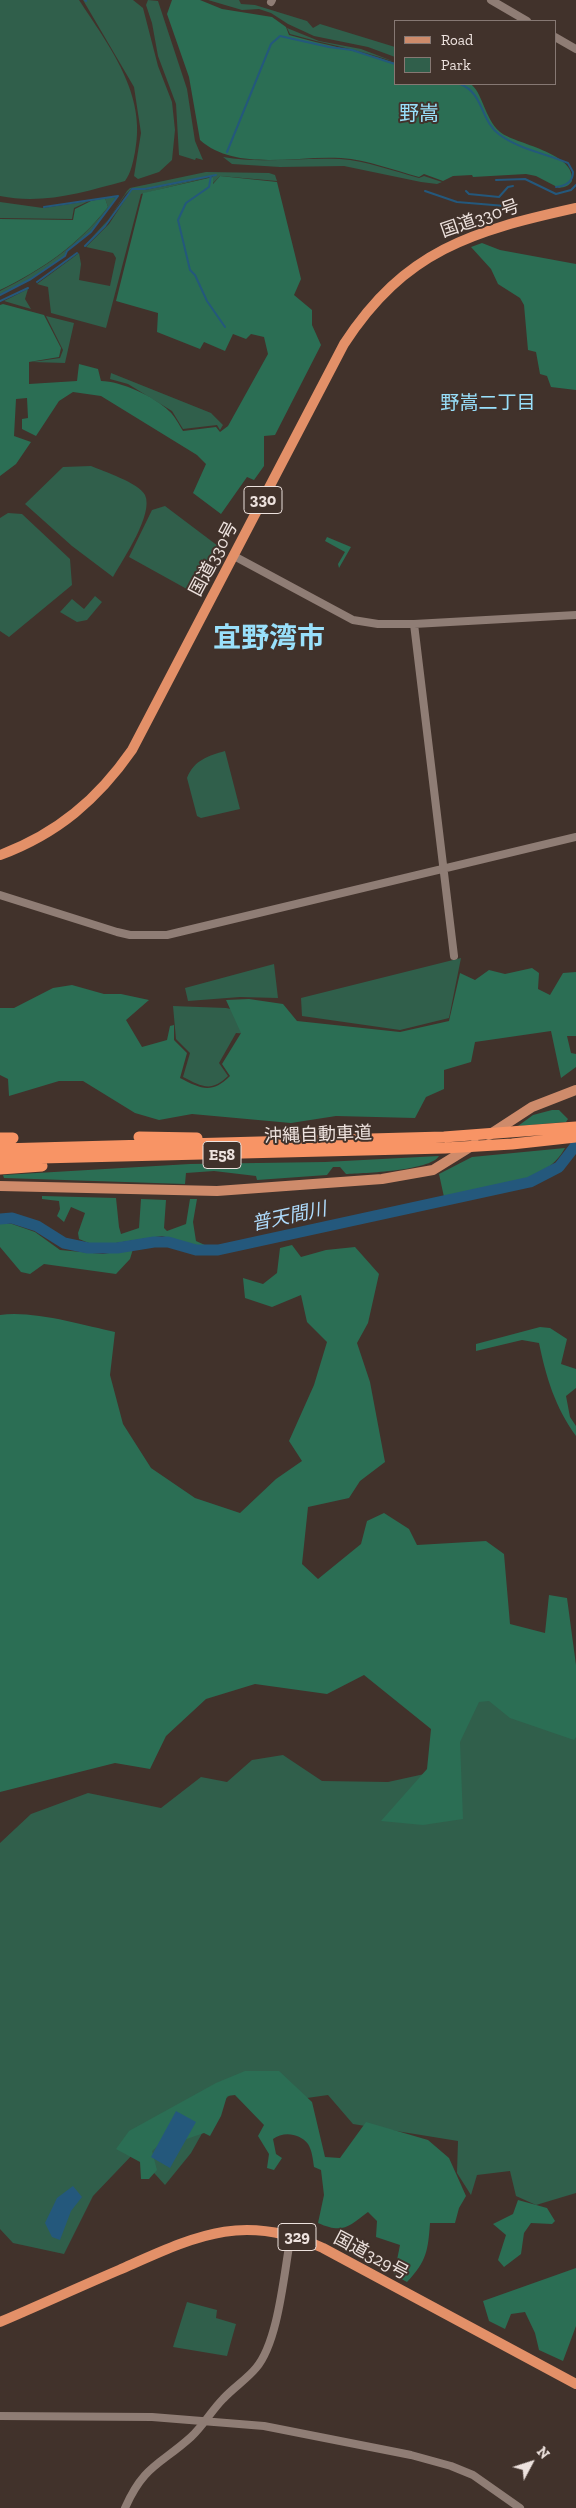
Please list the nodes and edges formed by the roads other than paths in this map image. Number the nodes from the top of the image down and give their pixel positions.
1 (491, 0) edge
2 (525, 20) edge
3 (556, 38) edge
4 (576, 50) edge
5 (576, 208) edge
6 (234, 556) junction
7 (576, 616) edge
8 (414, 624) junction
9 (576, 837) edge
10 (0, 855) edge
11 (443, 869) junction
12 (0, 895) edge
13 (454, 956) dead end
14 (576, 1090) edge
15 (576, 1127) edge
16 (139, 1137) dead end
17 (576, 1137) edge
18 (0, 1138) edge
19 (13, 1138) dead end
20 (444, 1143) junction
21 (219, 1145) junction
22 (0, 1149) edge
23 (84, 1158) junction
24 (0, 1159) edge
25 (0, 1170) edge
26 (0, 1186) edge
27 (291, 2236) junction
28 (0, 2322) edge
29 (576, 2384) edge
30 (0, 2416) edge
31 (204, 2420) junction
32 (125, 2508) edge
33 (520, 2508) edge

1 - 2 street
3 - 4 street
5 - 6 highway, 国道330号 / 330
6 - 8 street
6 - 10 highway, 国道330号 / 330
7 - 8 street
8 - 11 street
9 - 11 street
11 - 12 street
11 - 13 street
14 - 26 main road
15 - 20 highway, 沖縄自動車道 / E58
16 - 21 highway
17 - 20 highway, 沖縄自動車道 / E58
18 - 19 highway
20 - 21 highway, 沖縄自動車道 / E58
20 - 23 highway, 沖縄自動車道 / E58
21 - 22 highway, 沖縄自動車道 / E58
23 - 24 highway, 沖縄自動車道 / E58
23 - 25 highway
27 - 28 highway, 国道329号 / 329
27 - 29 highway, 国道329号 / 329
27 - 31 street
30 - 31 street
31 - 32 street
31 - 33 street

